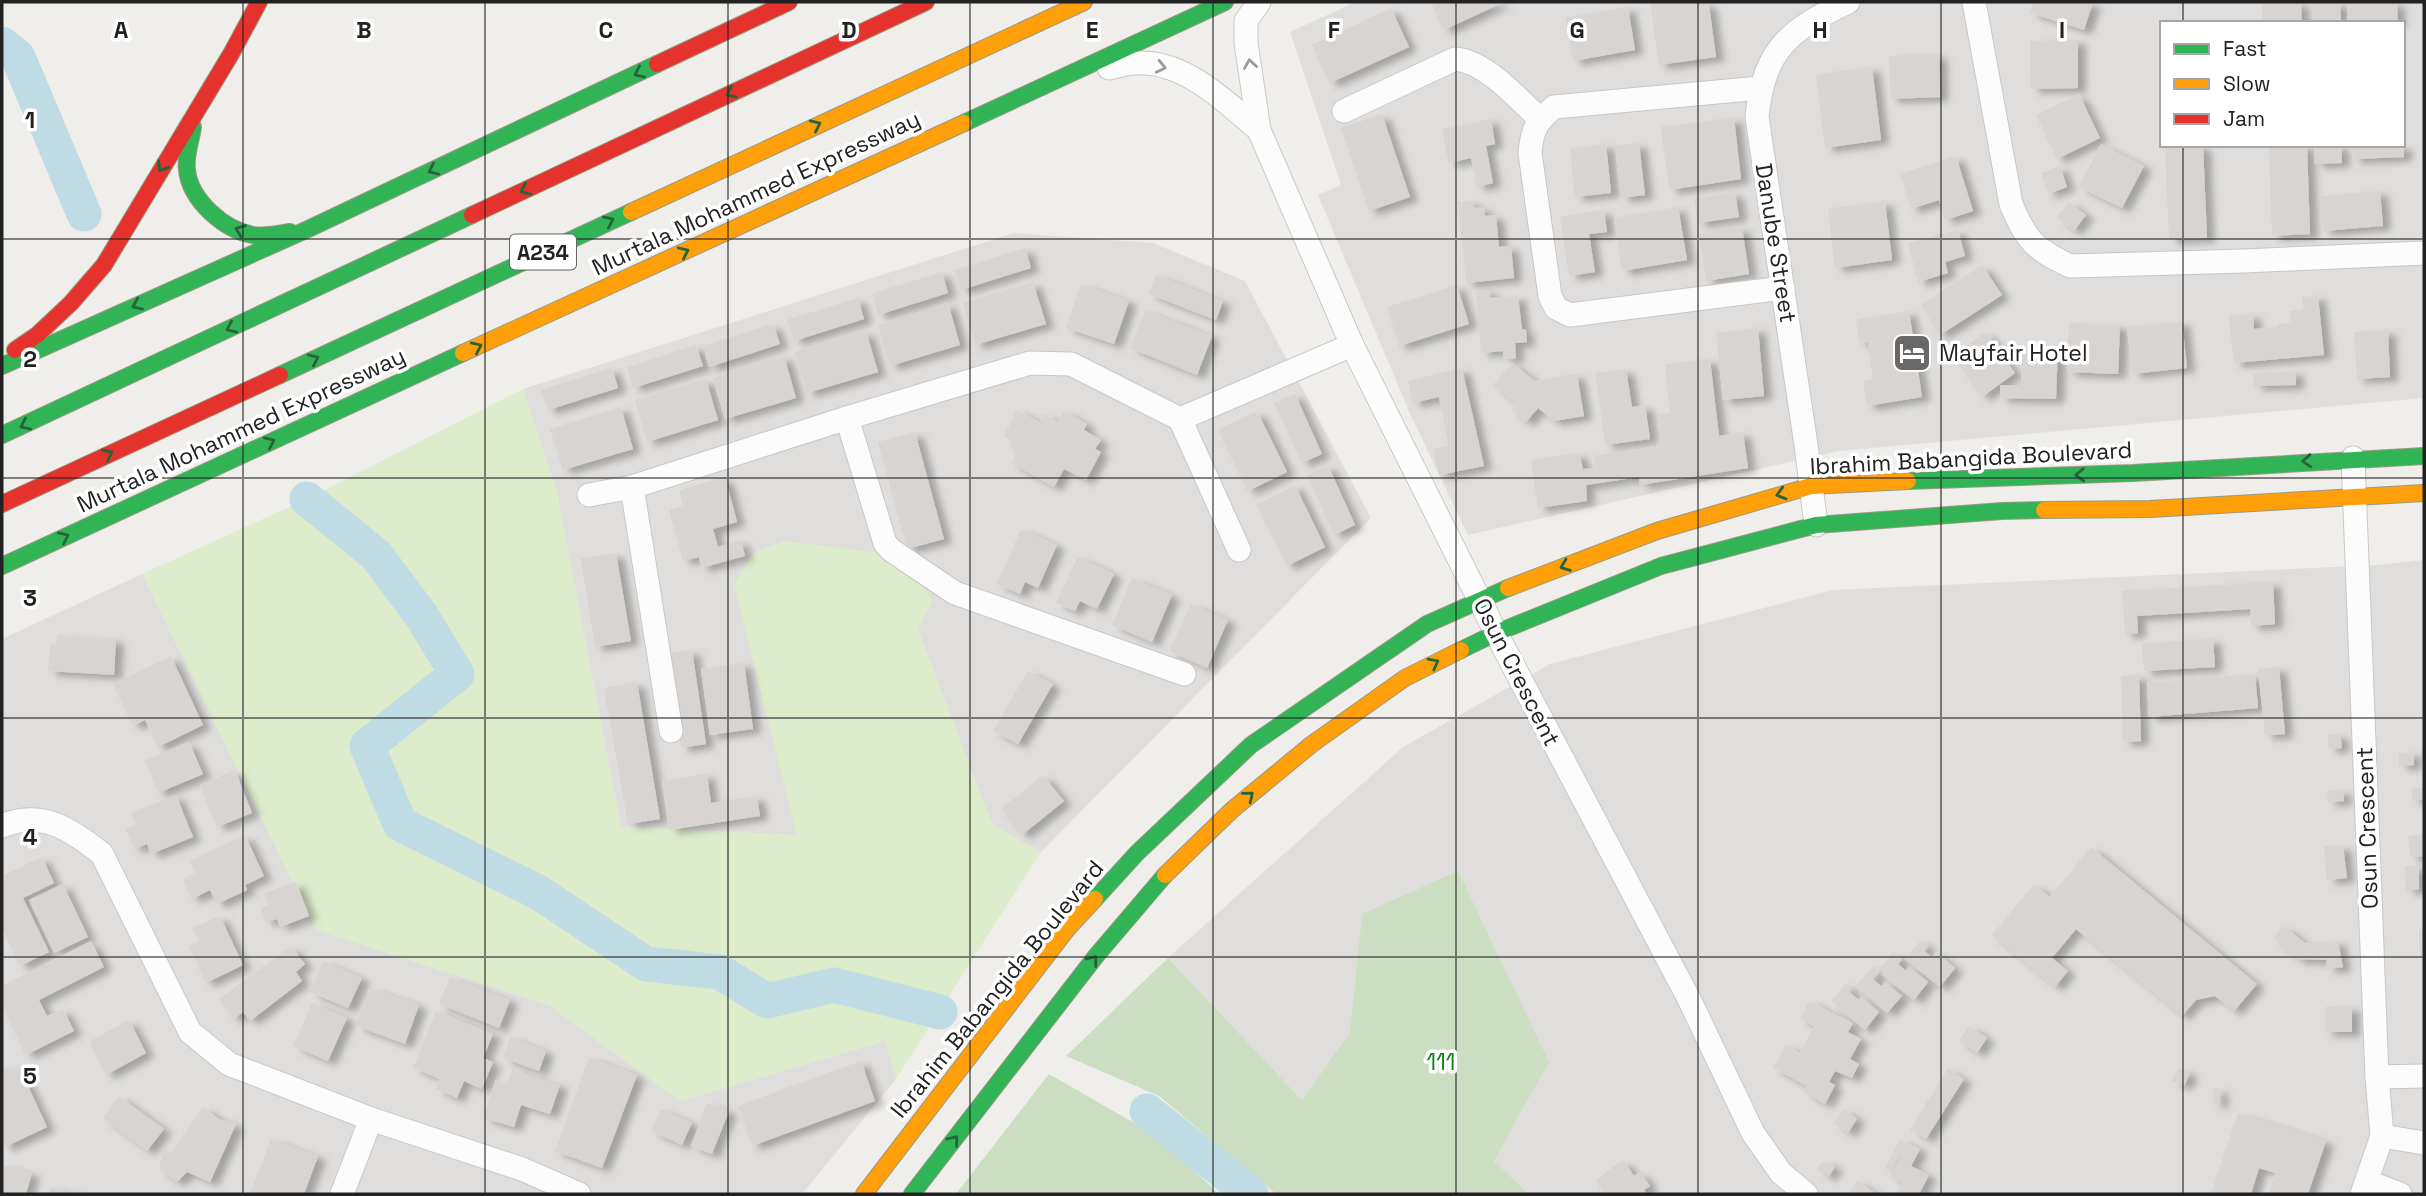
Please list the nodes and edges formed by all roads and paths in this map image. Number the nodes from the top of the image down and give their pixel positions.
1 (259, 2) edge
2 (789, 2) edge
3 (926, 2) edge
4 (1084, 2) edge
5 (1224, 2) edge
6 (1259, 2) edge
7 (1848, 2) edge
8 (1974, 2) edge
9 (1069, 74) junction
10 (1760, 88) junction
11 (197, 108) junction
12 (1344, 111) dead end
13 (1540, 119) junction
14 (1259, 130) junction
15 (306, 230) junction
16 (2424, 253) edge
17 (1783, 288) junction
18 (1352, 345) junction
19 (2, 359) edge
20 (2, 366) edge
21 (847, 418) junction
22 (1180, 419) junction
23 (2, 435) edge
24 (2424, 456) edge
25 (2353, 458) junction
26 (1811, 486) junction
27 (632, 487) junction
28 (2424, 494) edge
29 (589, 495) dead end
30 (2355, 498) junction
31 (2, 504) edge
32 (1816, 525) junction
33 (1239, 550) dead end
34 (3, 564) edge
35 (1479, 599) junction
36 (1496, 633) junction
37 (1184, 674) dead end
38 (671, 731) dead end
39 (2, 826) edge
40 (2424, 1076) edge
41 (2377, 1077) junction
42 (371, 1119) junction
43 (2382, 1136) junction
44 (2424, 1143) edge
45 (2365, 1188) edge
46 (342, 1194) edge
47 (579, 1194) edge
48 (864, 1194) edge
49 (912, 1194) edge
50 (1806, 1194) edge
51 (2400, 1194) edge

1 - 11 main road
2 -> 15 main road
3 -> 23 main road, A234
31 -> 4 main road, Murtala Mohammed Expressway / A234
5 - 9 main road, Murtala Mohammed Expressway
14 -> 6 street
7 - 10 street, Danube Street
8 - 16 street
9 -> 14 street
34 -> 9 main road, Murtala Mohammed Expressway
10 - 13 street
10 - 17 street, Danube Street
15 -> 11 main road
11 -> 19 main road
12 - 13 street
13 - 17 street
14 - 18 street, Osun Crescent
15 -> 20 main road
17 - 26 street, Danube Street
18 - 22 street
18 - 35 street, Osun Crescent
21 - 22 street
21 - 27 street
21 - 37 street
22 - 33 street
24 - 25 main road, Ibrahim Babangida Boulevard
25 -> 26 main road, Ibrahim Babangida Boulevard
25 - 30 street, Osun Crescent
26 - 32 street, Danube Street
26 -> 35 main road, Ibrahim Babangida Boulevard
27 - 29 street
27 - 38 street
28 - 30 main road
30 - 32 main road
30 - 41 street, Osun Crescent
32 - 36 main road
35 - 36 street, Osun Crescent
35 - 48 main road, Ibrahim Babangida Boulevard
49 -> 36 main road
36 - 50 street, Osun Crescent
39 - 42 street
40 - 41 street
41 - 43 street, Osun Crescent
42 - 46 street
42 - 47 street
43 - 44 street
43 - 45 street, Osun Crescent
45 - 51 street

